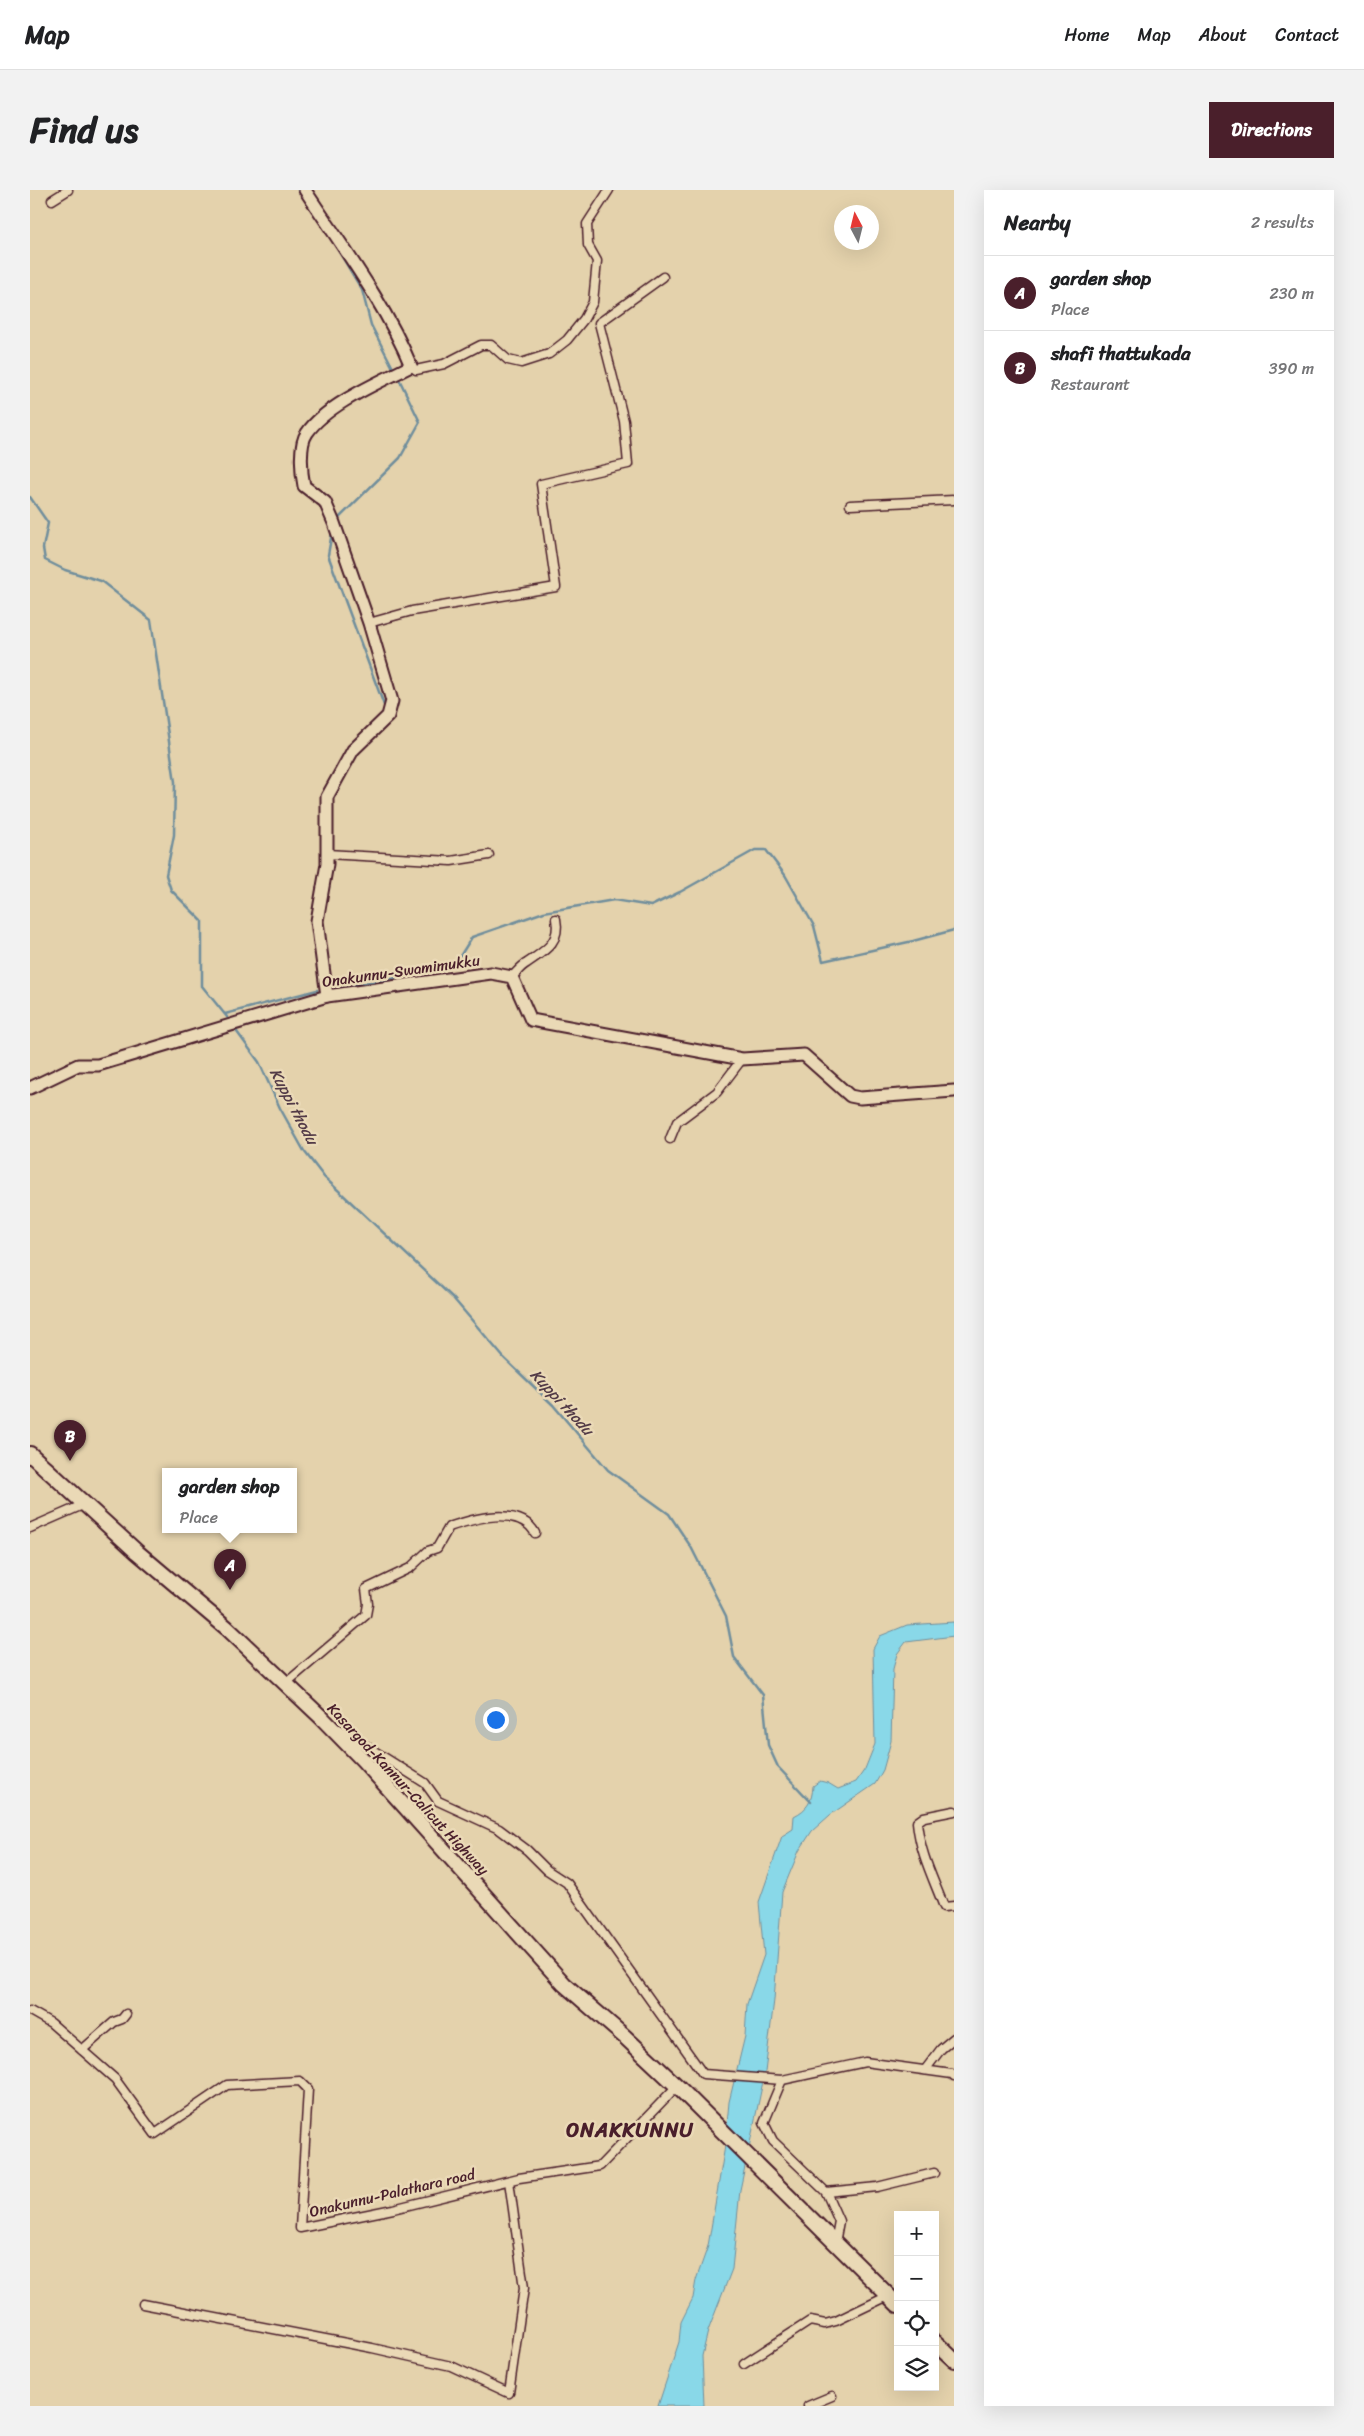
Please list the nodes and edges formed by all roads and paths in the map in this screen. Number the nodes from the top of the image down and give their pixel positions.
1 (68, 190) edge
2 (304, 190) edge
3 (609, 190) edge
4 (52, 200) dead end
5 (663, 277) dead end
6 (411, 366) junction
7 (954, 500) edge
8 (850, 505) dead end
9 (369, 623) junction
10 (327, 854) junction
11 (489, 855) dead end
12 (556, 919) dead end
13 (512, 977) junction
14 (327, 996) junction
15 (742, 1059) junction
16 (30, 1088) edge
17 (954, 1091) edge
18 (670, 1139) dead end
19 (30, 1454) edge
20 (85, 1504) junction
21 (30, 1528) edge
22 (535, 1533) dead end
23 (285, 1684) junction
24 (321, 1717) junction
25 (954, 1811) edge
26 (954, 1906) edge
27 (30, 2011) edge
28 (126, 2014) dead end
29 (954, 2038) edge
30 (82, 2050) junction
31 (925, 2070) junction
32 (954, 2076) edge
33 (782, 2080) junction
34 (677, 2086) junction
35 (934, 2173) dead end
36 (509, 2181) junction
37 (826, 2192) junction
38 (835, 2242) junction
39 (893, 2300) edge
40 (144, 2304) dead end
41 (939, 2346) edge
42 (954, 2360) edge
43 (744, 2364) dead end
44 (832, 2396) dead end
45 (808, 2406) edge

1 - 4 street
2 - 6 street
3 - 6 street
5 - 9 street
6 - 9 street
7 - 8 street
9 - 10 street
10 - 11 street
10 - 14 street
12 - 13 street
13 - 14 street, Onakunnu-Swamimukku
13 - 15 street
14 - 16 street, Onakunnu-Swamimukku
15 - 17 street
15 - 18 street
19 - 20 highway, Kasargod-Kannur-Calicut Highway
20 - 21 street
20 - 23 highway, Kasargod-Kannur-Calicut Highway
22 - 23 street
23 - 24 highway, Kasargod-Kannur-Calicut Highway
24 - 33 street
24 - 34 highway, Kasargod-Kannur-Calicut Highway
25 - 26 street
27 - 30 street, Onakunnu-Palathara road
28 - 30 street
29 - 31 street
30 - 36 street, Onakunnu-Palathara road
31 - 32 street
31 - 33 street
33 - 37 street
34 - 36 street, Onakunnu-Palathara road
34 - 38 highway, Kasargod-Kannur-Calicut Highway
35 - 37 street
36 - 40 street
37 - 38 street
38 - 39 highway
39 - 43 street
41 - 42 highway
44 - 45 street

